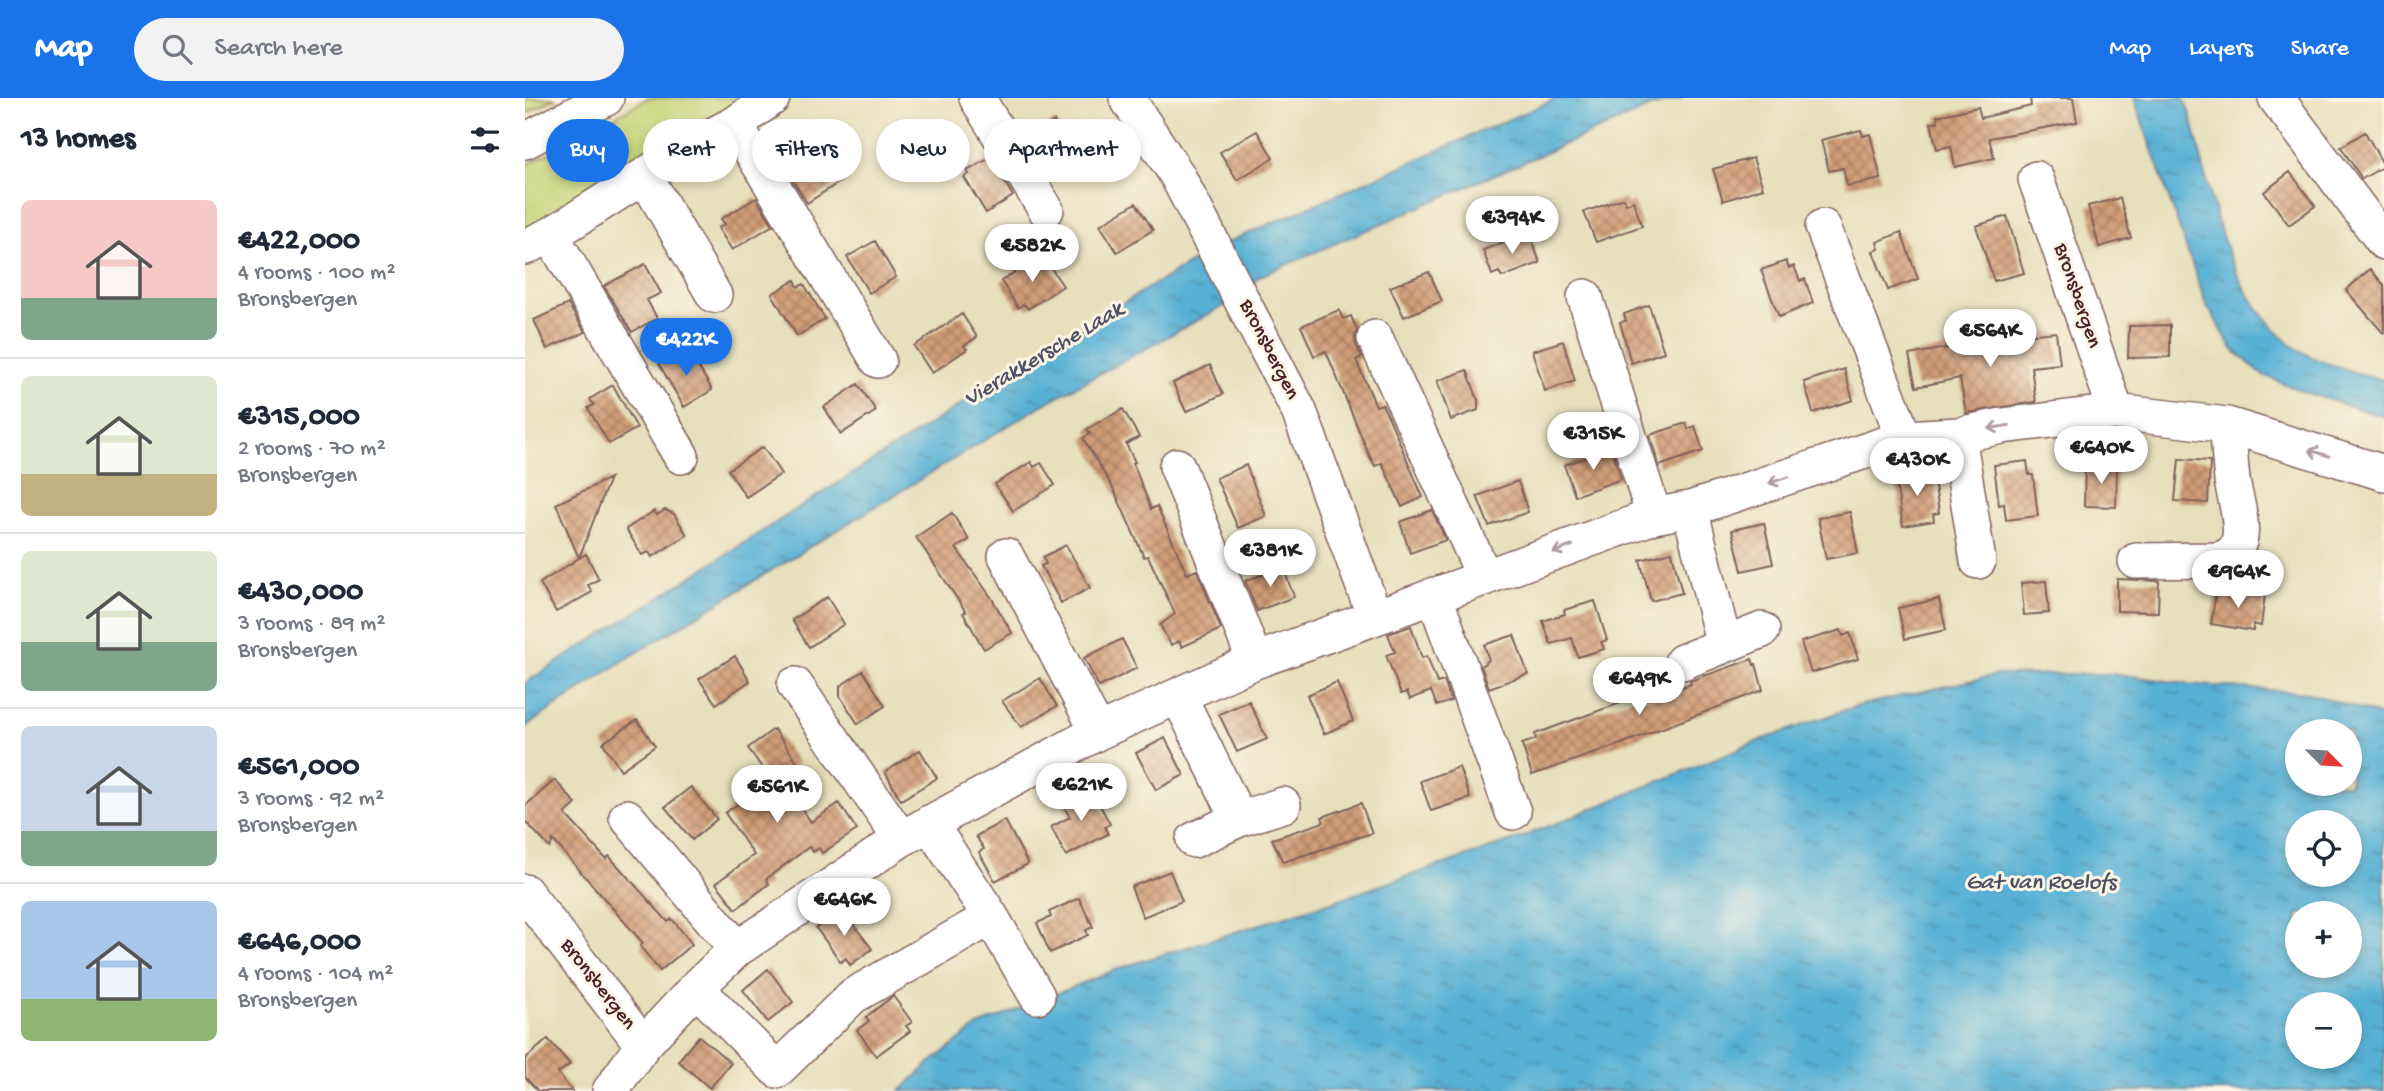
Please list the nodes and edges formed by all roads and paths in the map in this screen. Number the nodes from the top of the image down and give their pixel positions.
1 (605, 98) edge
2 (772, 98) edge
3 (977, 98) edge
4 (1127, 98) edge
5 (2276, 98) edge
6 (738, 122) edge
7 (738, 129) edge
8 (525, 141) edge
9 (643, 177) edge
10 (2036, 179) dead end
11 (648, 182) edge
12 (1046, 210) dead end
13 (1823, 227) dead end
14 (538, 241) edge
15 (2384, 242) edge
16 (714, 295) dead end
17 (1585, 297) dead end
18 (1375, 338) dead end
19 (878, 359) dead end
20 (2116, 412) junction
21 (2227, 425) junction
22 (1958, 435) junction
23 (1904, 438) junction
24 (681, 456) dead end
25 (1177, 466) dead end
26 (2384, 473) edge
27 (1690, 509) junction
28 (1654, 516) junction
29 (1006, 556) dead end
30 (1978, 561) dead end
31 (2136, 561) dead end
32 (1485, 578) junction
33 (1434, 595) junction
34 (1375, 617) junction
35 (1762, 630) dead end
36 (1724, 645) junction
37 (1255, 661) junction
38 (1682, 662) dead end
39 (795, 685) dead end
40 (1179, 697) junction
41 (1098, 732) junction
42 (1283, 805) dead end
43 (1513, 812) dead end
44 (627, 817) dead end
45 (1240, 819) junction
46 (915, 831) junction
47 (1193, 840) dead end
48 (525, 892) edge
49 (991, 917) junction
50 (737, 950) junction
51 (696, 988) junction
52 (1037, 996) dead end
53 (643, 1045) junction
54 (610, 1091) edge

1 - 8 street
2 - 6 street
3 - 12 street
4 - 34 street, Bronsbergen
5 - 15 street
7 - 19 street
9 - 14 street
10 - 20 street, Bronsbergen
11 - 16 street
13 - 23 street
14 - 24 street
17 - 28 street
18 - 32 street
20 - 21 street, Bronsbergen
20 -> 22 street, Bronsbergen
26 -> 21 street, Bronsbergen
21 - 31 street
22 - 23 street, Bronsbergen
22 - 30 street
23 -> 27 street, Bronsbergen
25 - 37 street
27 - 28 street, Bronsbergen
27 - 36 street
28 -> 32 street, Bronsbergen
29 - 41 street
32 - 33 street, Bronsbergen
33 - 34 street, Bronsbergen
33 - 43 street
34 - 37 street, Bronsbergen
35 - 36 street
36 - 38 street
37 - 40 street, Bronsbergen
39 - 46 street
40 - 41 street, Bronsbergen
40 - 45 street
41 - 46 street, Bronsbergen
42 - 45 street
44 - 50 street
45 - 47 street
46 - 49 street
46 - 50 street, Bronsbergen
48 - 53 street, Bronsbergen
49 - 51 street
49 - 52 street
50 - 51 street, Bronsbergen
51 - 53 street, Bronsbergen
53 - 54 street, Bronsbergen

